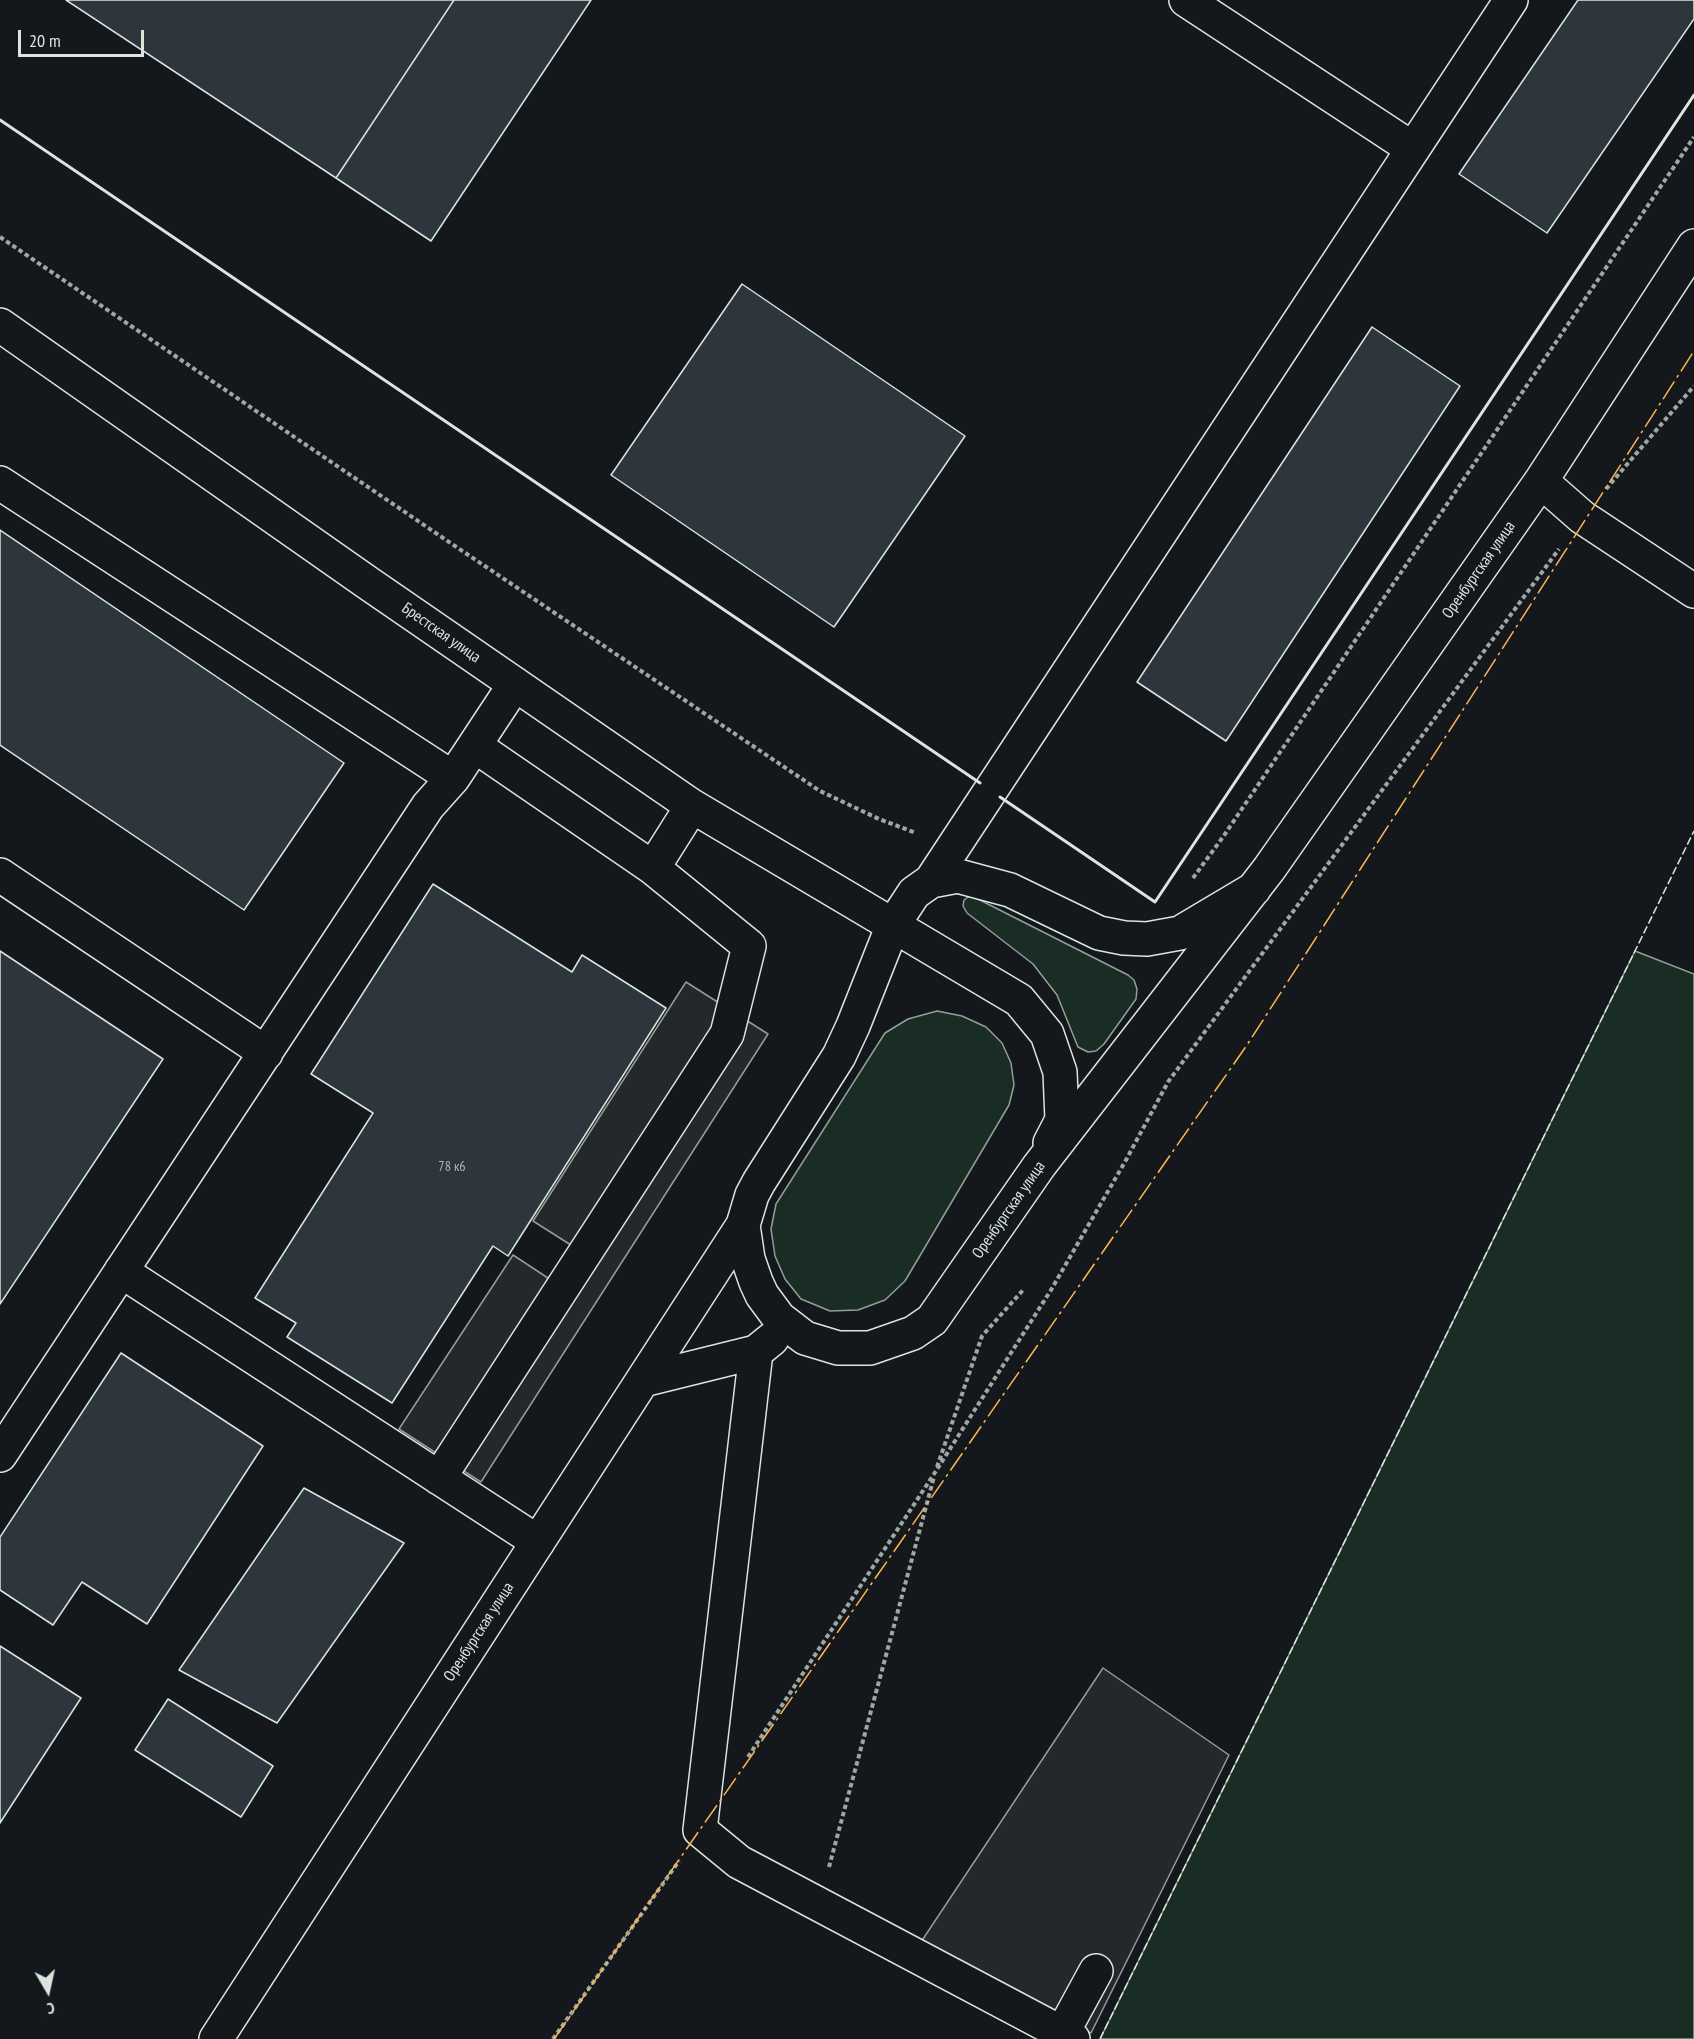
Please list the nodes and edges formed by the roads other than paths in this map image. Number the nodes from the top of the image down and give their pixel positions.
1 (1186, 0) edge
2 (1511, 0) edge
3 (1413, 148) junction
4 (1694, 246) edge
5 (0, 325) edge
6 (1541, 481) junction
7 (0, 483) edge
8 (1694, 591) edge
9 (515, 684) junction
10 (475, 746) junction
11 (453, 778) junction
12 (692, 806) junction
13 (653, 868) junction
14 (0, 875) edge
15 (931, 881) junction
16 (1254, 889) junction
17 (893, 925) junction
18 (266, 1053) junction
19 (1039, 1166) junction
20 (743, 1225) junction
21 (121, 1271) junction
22 (788, 1326) junction
23 (756, 1352) junction
24 (643, 1380) junction
25 (0, 1455) edge
26 (439, 1478) junction
27 (538, 1542) junction
28 (1096, 1971) dead end
29 (1065, 2037) edge
30 (216, 2039) edge

1 - 3 street
2 - 3 street
3 - 15 street
4 - 6 street, Оренбургская улица
5 - 9 street, Брестская улица
6 - 8 street
6 - 16 street, Оренбургская улица
7 - 11 street
9 - 10 street
9 - 12 street, Брестская улица
10 - 11 street
10 - 13 street
11 - 18 street
12 - 13 street
12 - 17 street, Брестская улица
13 - 26 street
14 - 18 street
15 - 16 street, Оренбургская улица
15 - 17 street, Оренбургская улица
16 - 19 street, Оренбургская улица
17 - 19 street, Брестская улица
17 - 20 street, Оренбургская улица
18 - 21 street
19 - 22 street, Оренбургская улица
20 - 22 street, Оренбургская улица
20 - 24 street, Оренбургская улица
21 - 25 street
21 - 26 street
22 - 23 street
23 - 24 street
23 - 29 street
24 - 27 street, Оренбургская улица
26 - 27 street
27 - 30 street, Оренбургская улица
28 - 29 street

